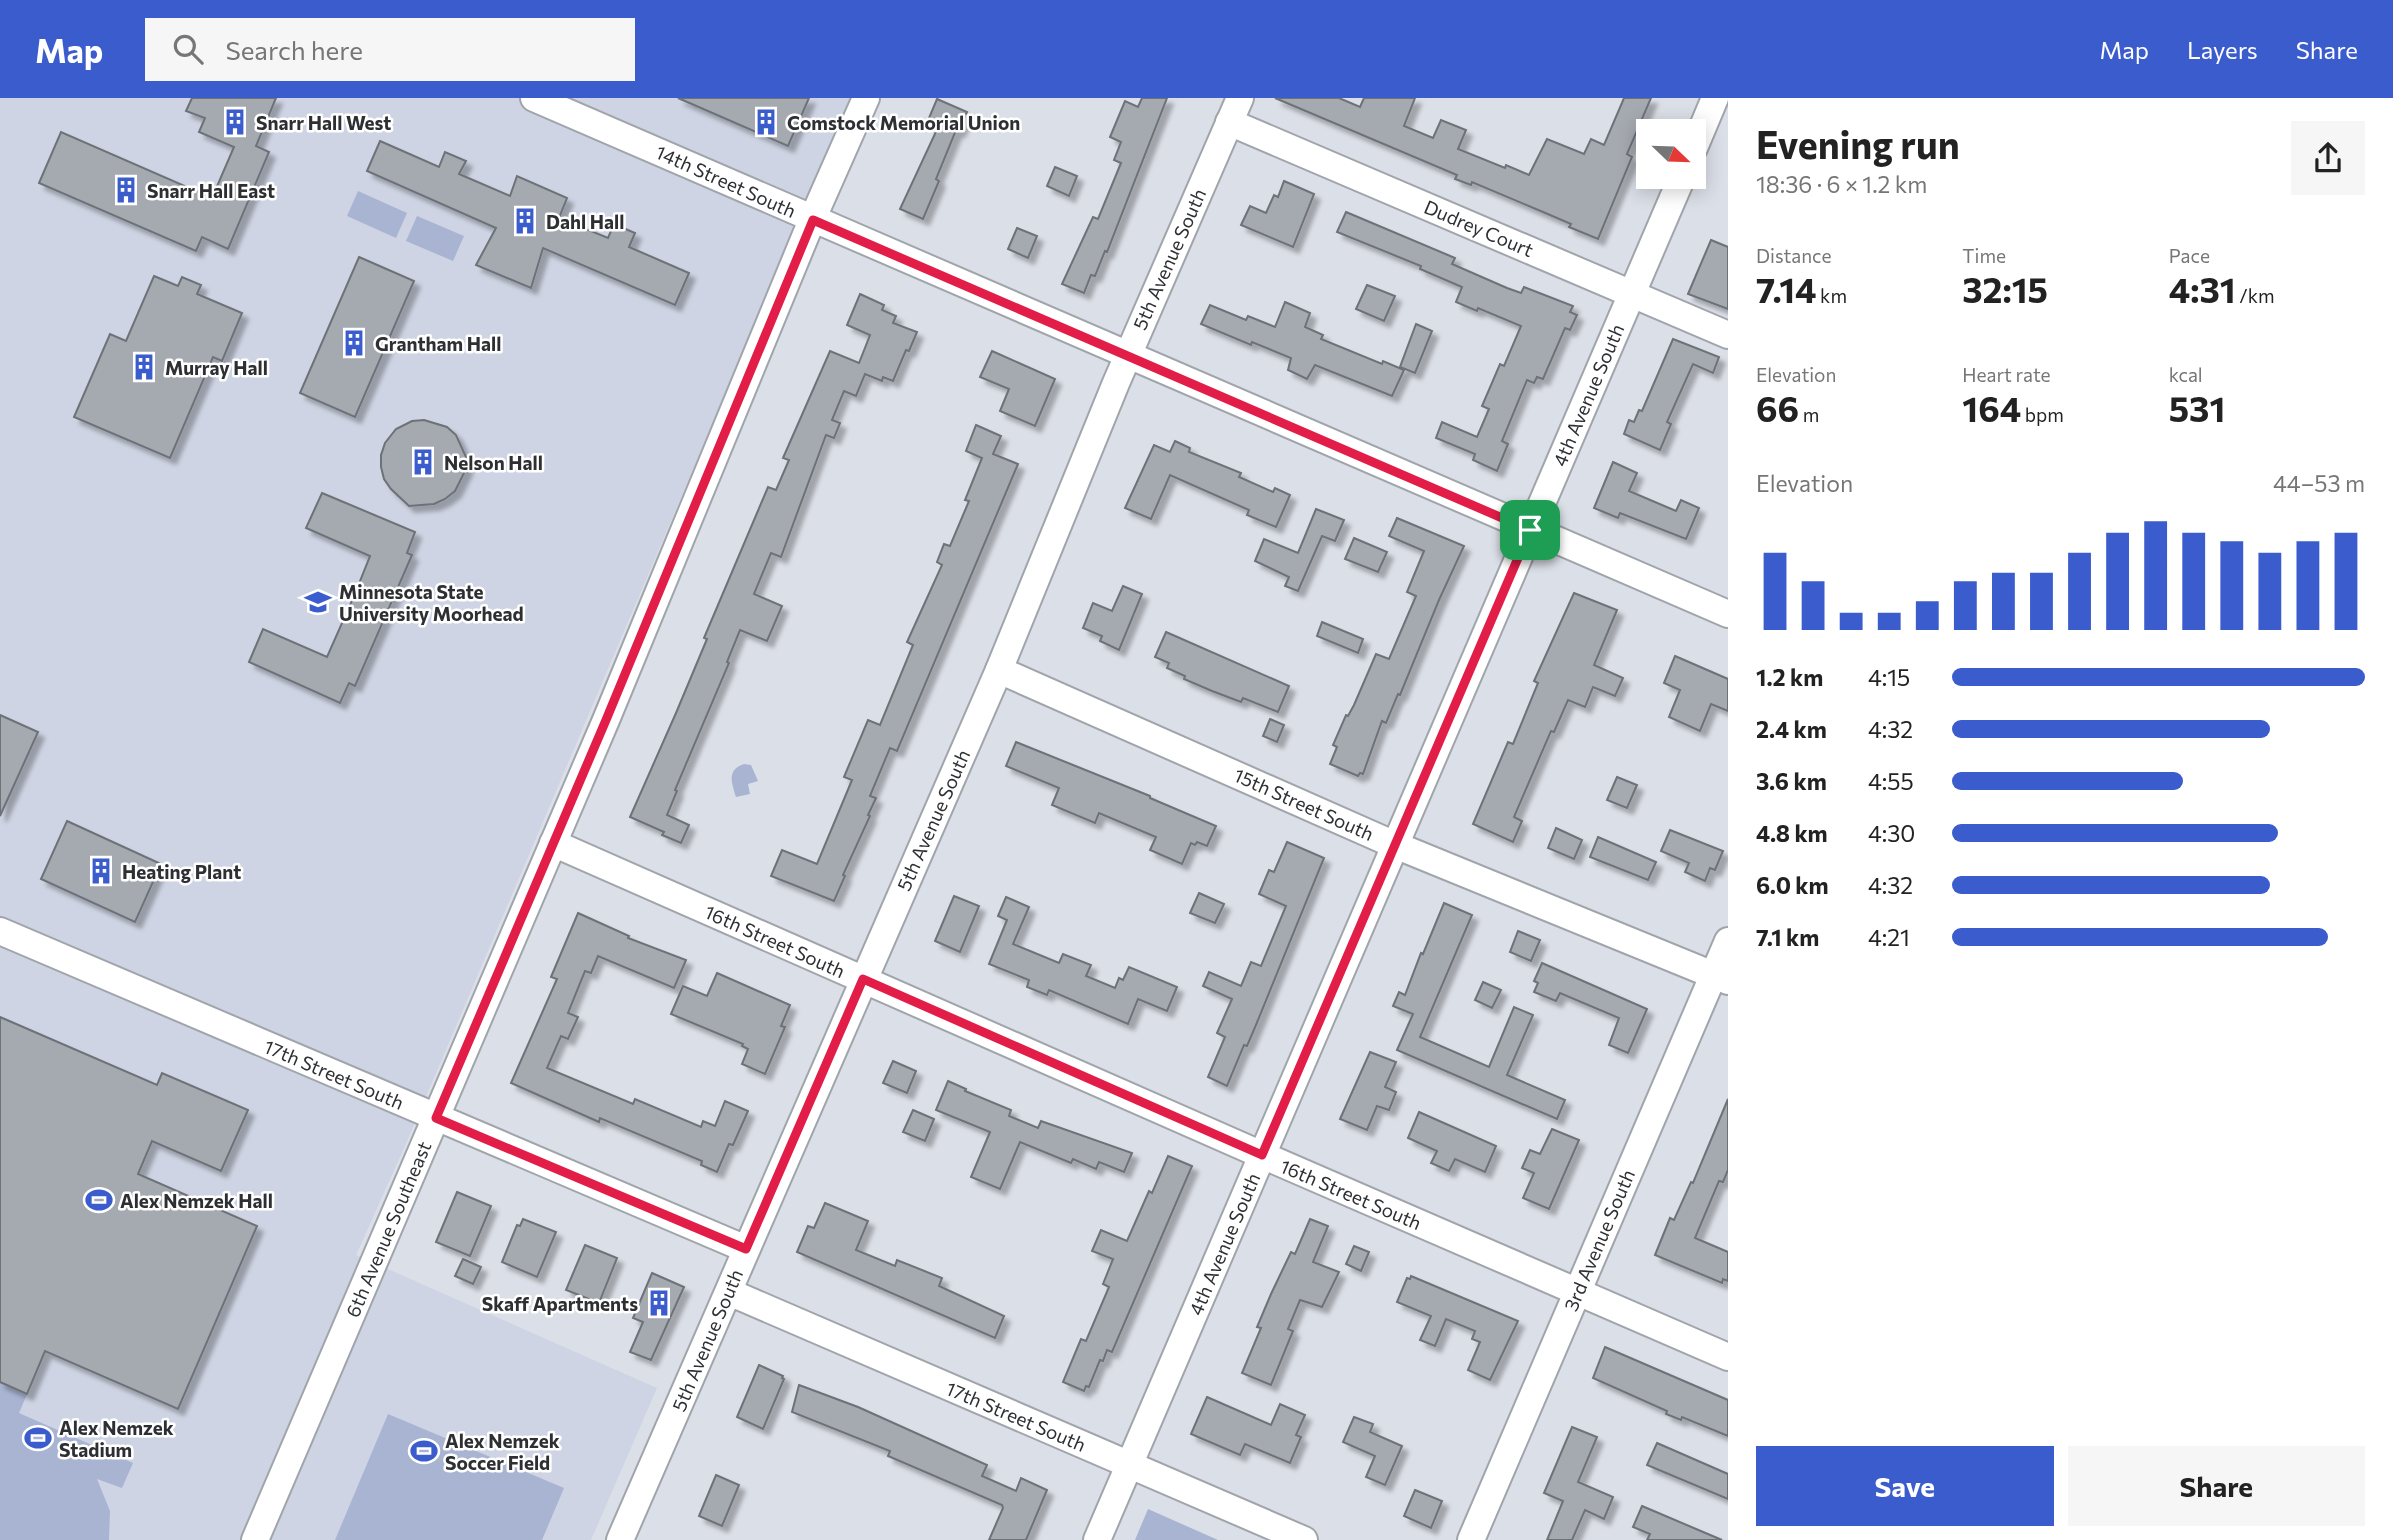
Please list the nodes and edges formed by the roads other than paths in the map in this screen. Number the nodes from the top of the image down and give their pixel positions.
1 (534, 98) edge
2 (866, 98) edge
3 (1716, 98) edge
4 (1235, 110) edge
5 (1706, 121) edge
6 (1677, 189) edge
7 (813, 220) junction
8 (1632, 293) junction
9 (1728, 335) edge
10 (1128, 355) junction
11 (1530, 530) junction
12 (1728, 614) edge
13 (999, 670) junction
14 (553, 844) junction
15 (1395, 845) junction
16 (0, 932) edge
17 (1728, 941) edge
18 (1721, 978) edge
19 (863, 979) junction
20 (436, 1118) junction
21 (1262, 1155) junction
22 (746, 1249) junction
23 (729, 1292) junction
24 (1577, 1292) junction
25 (1728, 1357) edge
26 (1129, 1465) junction
27 (255, 1540) edge
28 (620, 1540) edge
29 (1097, 1540) edge
30 (1304, 1540) edge
31 (1471, 1540) edge

1 - 7 street, 14th Street South
2 - 7 street, 6th Avenue Southeast
3 - 5 street
4 - 8 street, Dudrey Court
4 - 10 street, 5th Avenue South
6 - 8 street, 4th Avenue South
7 - 10 street, 14th Street South
7 - 14 street, 6th Avenue Southeast
8 - 9 street, Dudrey Court
8 - 11 street, 4th Avenue South
10 - 11 street, 14th Street South
10 - 13 street, 5th Avenue South
11 - 12 street, 14th Street South
11 - 15 street, 4th Avenue South
13 - 15 street, 15th Street South
13 - 19 street, 5th Avenue South
14 - 19 street, 16th Street South
14 - 20 street, 6th Avenue Southeast
15 - 18 street, 15th Street South
15 - 21 street, 4th Avenue South
16 - 20 street, 17th Street South
17 - 18 street, 3rd Avenue South
18 - 24 street, 3rd Avenue South
19 - 21 street, 16th Street South
19 - 22 street, 5th Avenue South
20 - 22 street, 17th Street South
20 - 27 street, 6th Avenue Southeast
21 - 24 street, 16th Street South
21 - 26 street, 4th Avenue South
22 - 23 street, 5th Avenue South
23 - 26 street, 17th Street South
23 - 28 street, 5th Avenue South
24 - 25 street, 16th Street South
24 - 31 street, 3rd Avenue South
26 - 29 street, 4th Avenue South
26 - 30 street, 17th Street South

